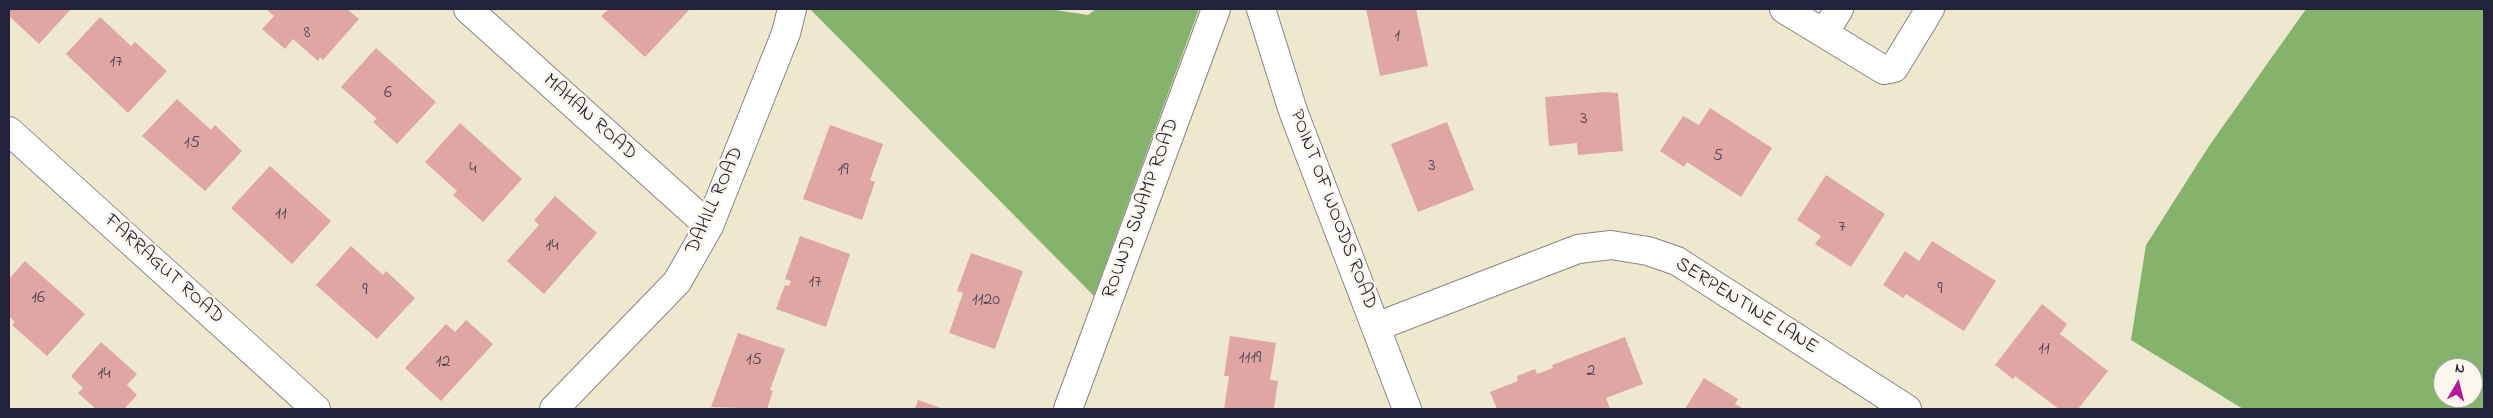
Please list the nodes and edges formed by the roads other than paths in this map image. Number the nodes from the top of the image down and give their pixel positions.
1 (468, 9) edge
2 (792, 9) edge
3 (1216, 9) edge
4 (1261, 9) edge
5 (1784, 9) edge
6 (1839, 9) edge
7 (1930, 9) edge
8 (1824, 33) junction
9 (9, 131) edge
10 (709, 226) junction
11 (1376, 327) junction
12 (316, 409) edge
13 (554, 409) edge
14 (1068, 409) edge
15 (1407, 409) edge
16 (1907, 409) edge

1 - 10 street, MAHAN ROAD
2 - 10 street, DAHILL ROAD
3 - 14 street, ROUND SWAMP ROAD
4 - 11 street, POINT OF WOODS ROAD
5 - 8 street
6 - 8 street
7 - 8 street
9 - 12 street, FARRAGUT ROAD
10 - 13 street, DAHILL ROAD
11 - 15 street, POINT OF WOODS ROAD
11 - 16 street, SERPENTINE LANE

